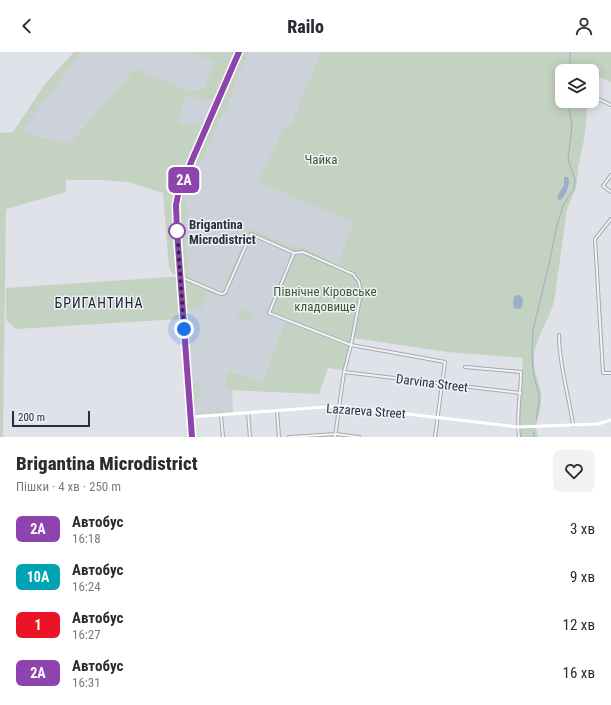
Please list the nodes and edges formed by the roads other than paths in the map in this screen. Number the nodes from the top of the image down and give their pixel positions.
1 (239, 52) edge
2 (599, 99) edge
3 (611, 105) edge
4 (611, 176) edge
5 (611, 192) edge
6 (611, 219) edge
7 (294, 253) junction
8 (180, 277) junction
9 (559, 335) dead end
10 (350, 345) junction
11 (465, 367) dead end
12 (344, 372) junction
13 (611, 373) edge
14 (442, 384) junction
15 (521, 393) junction
16 (339, 406) junction
17 (277, 411) junction
18 (248, 413) junction
19 (221, 415) junction
20 (190, 417) junction
21 (438, 418) junction
22 (611, 420) edge
23 (573, 425) junction
24 (518, 427) junction
25 (336, 435) edge
26 (192, 437) edge
27 (223, 437) edge
28 (250, 437) edge
29 (279, 437) edge
30 (289, 437) edge
31 (359, 437) edge
32 (435, 437) edge
33 (519, 437) edge

1 - 8 street
2 - 3 street
4 - 5 street
6 - 13 street
7 - 8 street
7 - 10 street
7 - 10 street
8 - 20 street
9 - 23 street
10 - 12 street
10 - 14 street
11 - 15 street
12 - 14 street, Darvina Street
12 - 16 street
14 - 15 street, Darvina Street
14 - 21 street
15 - 24 street
16 - 17 street, Lazareva Street
16 - 21 street, Lazareva Street
16 - 25 street
17 - 18 street, Lazareva Street
17 - 29 street
18 - 19 street, Lazareva Street
18 - 28 street
19 - 20 street, Lazareva Street
19 - 27 street
20 - 26 street
21 - 24 street, Lazareva Street
21 - 32 street
22 - 23 street, Lazareva Street
23 - 24 street, Lazareva Street
24 - 33 street
25 - 30 street
25 - 31 street

